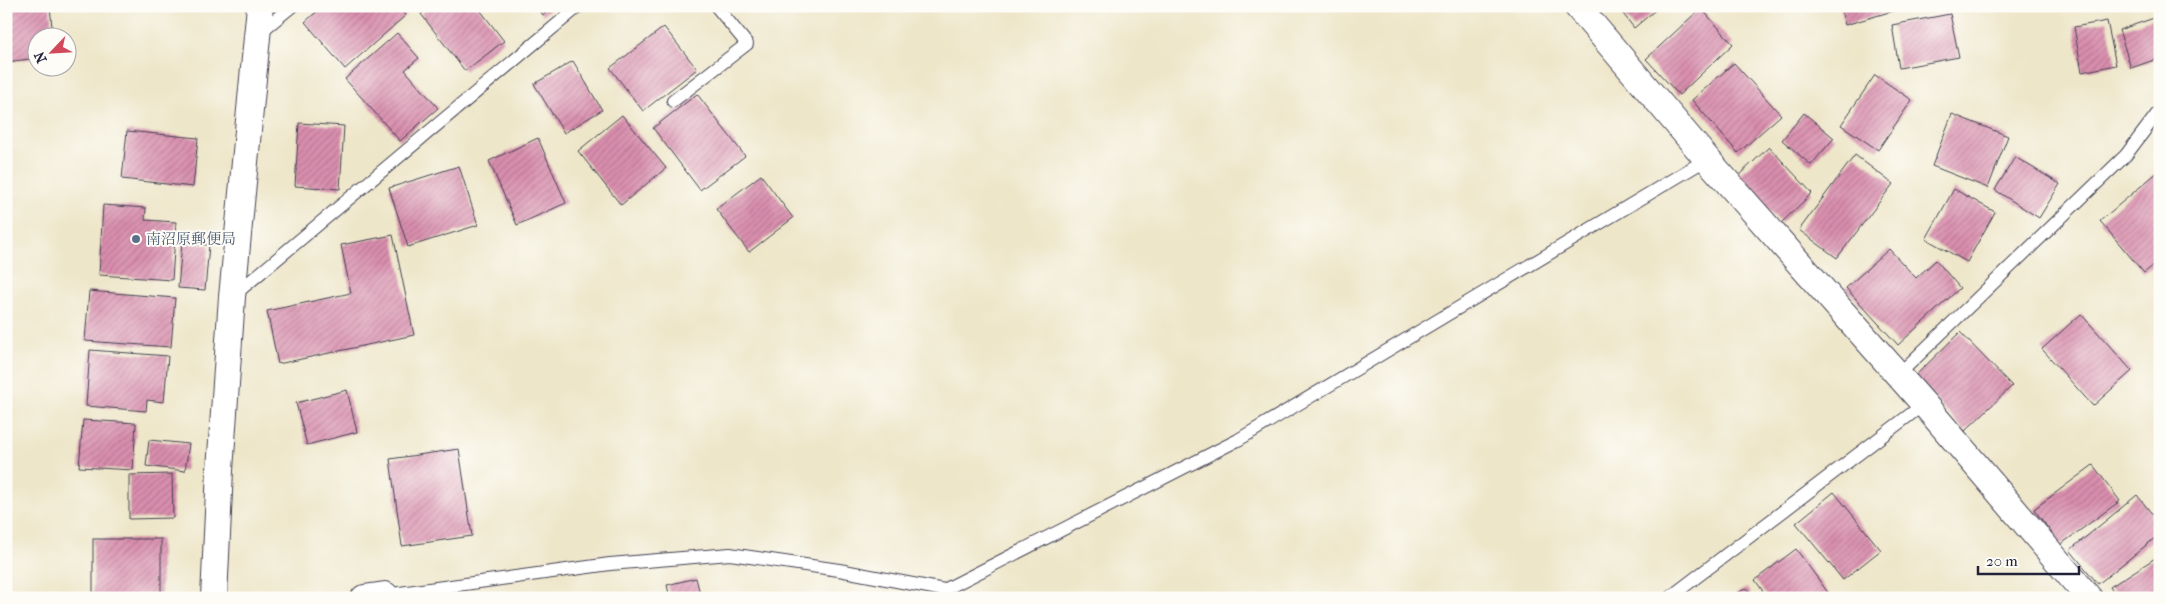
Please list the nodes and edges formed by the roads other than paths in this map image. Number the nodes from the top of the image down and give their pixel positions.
1 (260, 6) edge
2 (292, 6) edge
3 (579, 6) edge
4 (716, 6) edge
5 (1577, 6) edge
6 (257, 35) junction
7 (673, 101) dead end
8 (2160, 110) edge
9 (1707, 159) junction
10 (232, 297) junction
11 (1898, 375) junction
12 (1924, 404) junction
13 (378, 597) edge
14 (214, 598) edge
15 (1669, 598) edge
16 (2089, 598) edge

1 - 6 street
2 - 6 lane
3 - 10 lane
4 - 7 lane
5 - 9 street
6 - 10 street
8 - 11 lane
9 - 11 street
9 - 13 lane
10 - 14 street
11 - 12 street
12 - 15 lane
12 - 16 street

